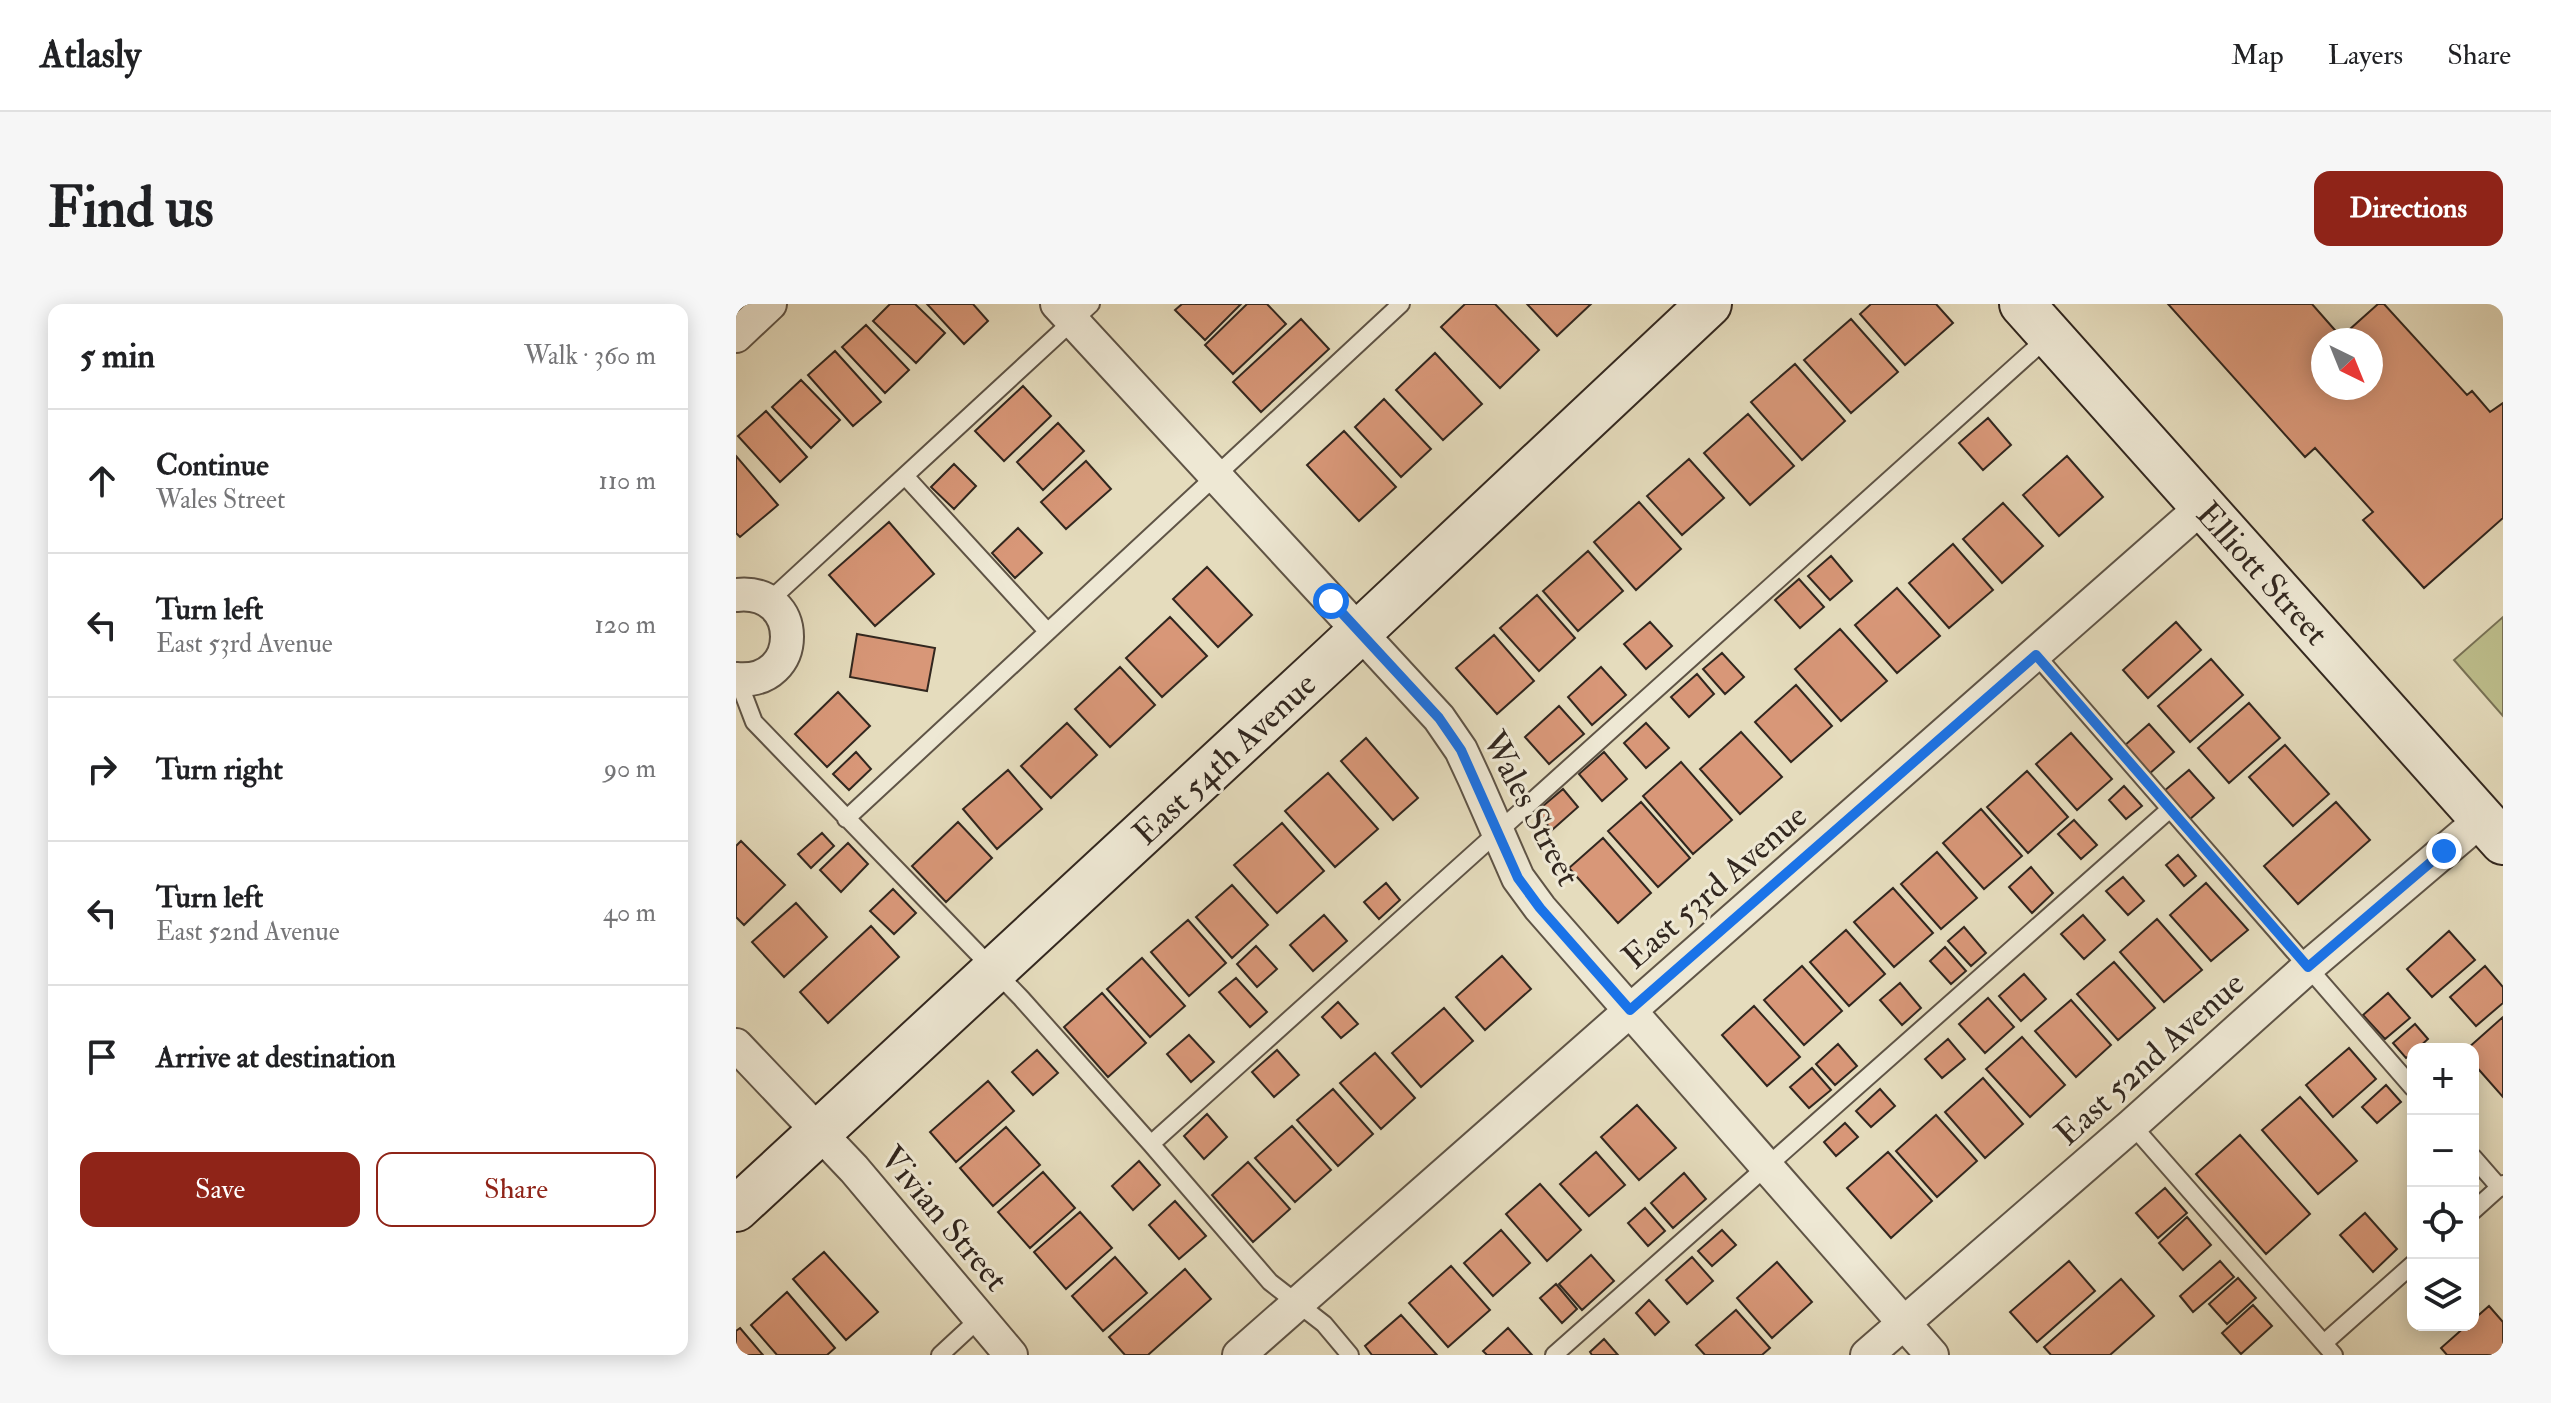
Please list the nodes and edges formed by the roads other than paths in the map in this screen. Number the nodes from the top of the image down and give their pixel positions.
1 (770, 304) edge
2 (1401, 304) edge
3 (1709, 304) edge
4 (1074, 310) edge
5 (2036, 319) edge
6 (736, 336) edge
7 (1215, 474) junction
8 (905, 476) junction
9 (2203, 506) junction
10 (736, 595) edge
11 (769, 601) junction
12 (1047, 631) junction
13 (1360, 632) junction
14 (2036, 655) junction
15 (737, 679) edge
16 (2170, 809) junction
17 (846, 819) junction
18 (2492, 830) edge
19 (1498, 831) junction
20 (2308, 967) junction
21 (993, 970) junction
22 (1630, 1010) junction
23 (736, 1045) edge
24 (2407, 1081) edge
25 (2132, 1125) junction
26 (819, 1132) junction
27 (1151, 1144) junction
28 (2479, 1163) edge
29 (1768, 1167) junction
30 (2501, 1186) edge
31 (2479, 1206) edge
32 (736, 1209) edge
33 (2407, 1270) edge
34 (1298, 1303) junction
35 (980, 1318) junction
36 (1904, 1323) junction
37 (2329, 1349) edge
38 (940, 1355) edge
39 (1011, 1355) edge
40 (1239, 1355) edge
41 (1350, 1355) edge
42 (1554, 1355) edge
43 (1867, 1355) edge
44 (1932, 1355) edge

1 - 6 street
2 - 7 lane
3 - 13 street, East 54th Avenue
4 - 7 street, Wales Street
4 - 8 lane
5 - 9 street, Elliott Street
5 - 19 lane
7 - 12 lane
7 - 13 street, Wales Street
8 - 11 lane
8 - 12 lane
9 - 14 street, East 53rd Avenue
9 - 18 street, Elliott Street
10 - 11 street
11 - 15 street
12 - 17 lane
13 - 19 street, Wales Street
13 - 21 street, East 54th Avenue
14 - 16 lane
14 - 22 street, East 53rd Avenue
15 - 17 lane
16 - 20 lane
16 - 29 lane
17 - 21 lane
18 - 20 street, East 52nd Avenue
19 - 22 street, Wales Street
19 - 27 lane
20 - 24 lane
20 - 25 street, East 52nd Avenue
21 - 26 street, East 54th Avenue
21 - 27 lane
22 - 29 street, Wales Street
22 - 34 street, East 53rd Avenue
23 - 26 street, Vivian Street
25 - 36 street, East 52nd Avenue
25 - 37 lane
26 - 32 street, East 54th Avenue
26 - 35 street, Vivian Street
27 - 34 lane
28 - 30 lane
29 - 36 street, Wales Street
29 - 42 lane
30 - 31 lane
33 - 37 lane
34 - 40 street, East 53rd Avenue
34 - 41 lane
35 - 38 lane
35 - 39 street, Vivian Street
36 - 43 street, East 52nd Avenue
36 - 44 street, Wales Street

